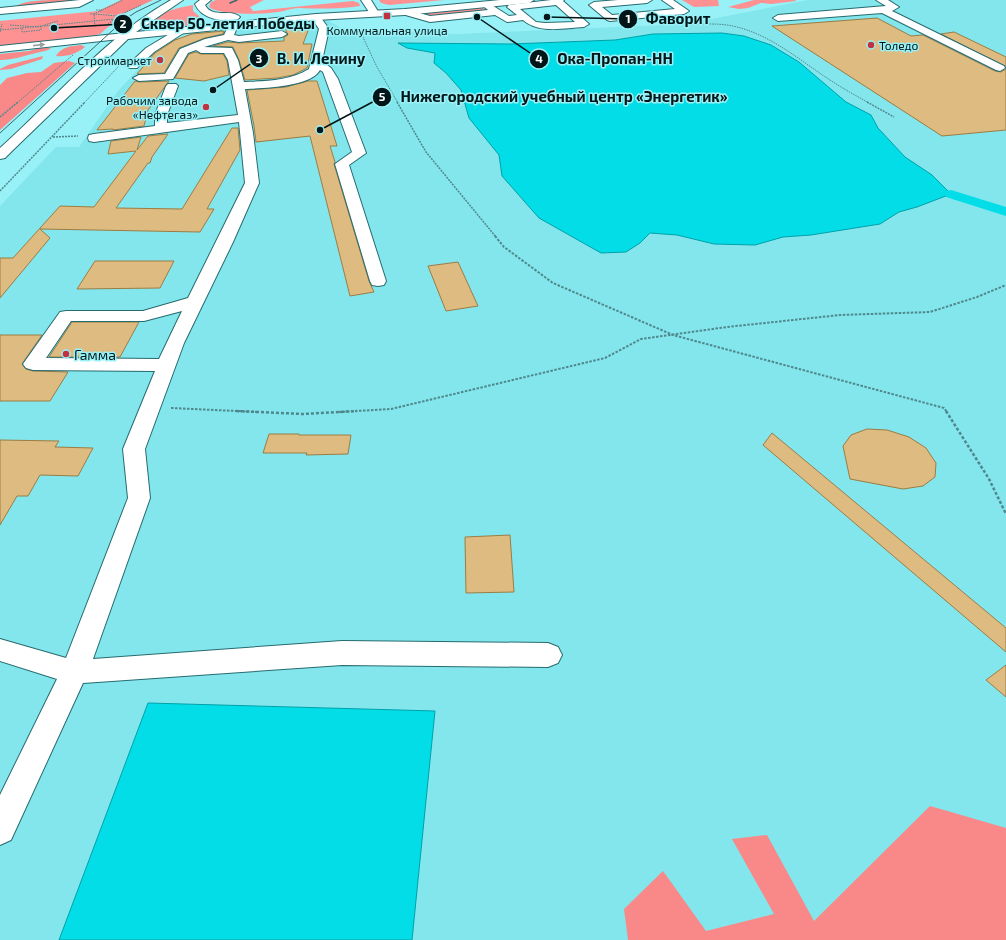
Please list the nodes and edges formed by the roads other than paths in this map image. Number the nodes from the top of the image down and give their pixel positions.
1 (88, 0) edge
2 (206, 0) edge
3 (529, 0) edge
4 (647, 0) edge
5 (667, 0) edge
6 (558, 1) edge
7 (624, 1) edge
8 (486, 2) edge
9 (186, 3) edge
10 (882, 5) edge
11 (370, 7) edge
12 (0, 12) edge
13 (405, 12) junction
14 (497, 12) junction
15 (316, 17) junction
16 (525, 17) junction
17 (778, 18) dead end
18 (233, 25) junction
19 (181, 30) junction
20 (282, 34) dead end
21 (125, 36) junction
22 (228, 37) junction
23 (0, 49) edge
24 (150, 50) junction
25 (186, 51) junction
26 (233, 60) junction
27 (178, 62) junction
28 (317, 63) junction
29 (133, 66) dead end
30 (1000, 68) dead end
31 (139, 78) dead end
32 (172, 86) dead end
33 (240, 86) junction
34 (244, 118) junction
35 (161, 128) junction
36 (94, 138) dead end
37 (0, 156) edge
38 (378, 281) dead end
39 (195, 302) junction
40 (166, 365) junction
41 (0, 650) edge
42 (548, 655) dead end
43 (74, 672) junction
44 (8, 797) edge
45 (0, 829) edge

1 - 12 main road
2 - 9 main road
2 - 11 main road
3 - 8 main road
4 - 7 main road
5 - 7 main road
6 - 16 main road
6 - 16 main road
8 - 11 main road
8 - 13 main road
8 - 14 main road
9 - 21 main road
10 - 17 main road
10 - 30 main road
11 - 13 main road
11 - 15 main road
13 - 14 main road
14 - 16 main road
15 - 18 main road
15 - 28 main road
18 - 19 main road
18 - 22 main road
19 - 21 main road
19 - 24 main road
20 - 22 main road
23 -> 21 main road
21 - 37 main road
22 - 25 main road
24 - 25 main road
24 - 29 main road
25 - 26 main road
25 - 27 main road
26 - 27 main road
26 - 33 main road
27 - 31 main road
28 - 33 main road
28 - 38 main road
32 - 35 main road
33 - 34 main road
34 - 35 main road
34 - 39 main road
35 - 36 main road
39 - 40 main road
39 - 40 main road
40 - 43 main road
41 - 43 main road
42 - 43 main road
43 - 44 main road
44 - 45 main road

